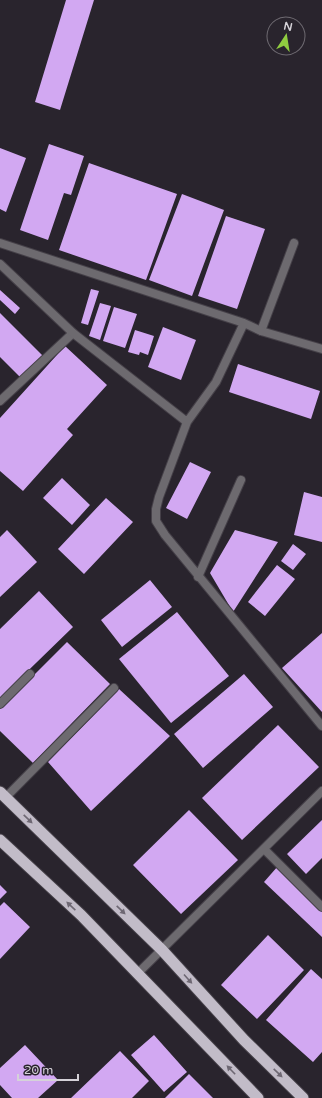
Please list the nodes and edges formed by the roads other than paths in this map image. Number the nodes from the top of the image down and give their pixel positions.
1 (0, 243) edge
2 (294, 243) dead end
3 (0, 264) edge
4 (244, 324) junction
5 (261, 331) junction
6 (73, 333) junction
7 (322, 349) edge
8 (0, 401) edge
9 (187, 422) junction
10 (241, 480) dead end
11 (198, 577) junction
12 (30, 674) dead end
13 (114, 688) dead end
14 (0, 704) edge
15 (322, 726) edge
16 (322, 791) edge
17 (3, 794) edge
18 (0, 840) edge
19 (264, 849) junction
20 (322, 907) edge
21 (162, 950) junction
22 (138, 973) junction
23 (258, 1098) edge
24 (303, 1098) edge

1 - 4 street
2 - 5 street
3 - 6 street
4 - 5 street
4 - 9 street
5 - 7 street
6 - 8 street
6 - 9 street
9 - 11 street
10 - 11 street
11 - 15 street
12 - 14 street
13 - 17 street
16 - 19 street
17 -> 21 highway
22 -> 18 highway
19 - 20 street
19 - 21 street
21 - 22 street
21 -> 24 highway
23 -> 22 highway

